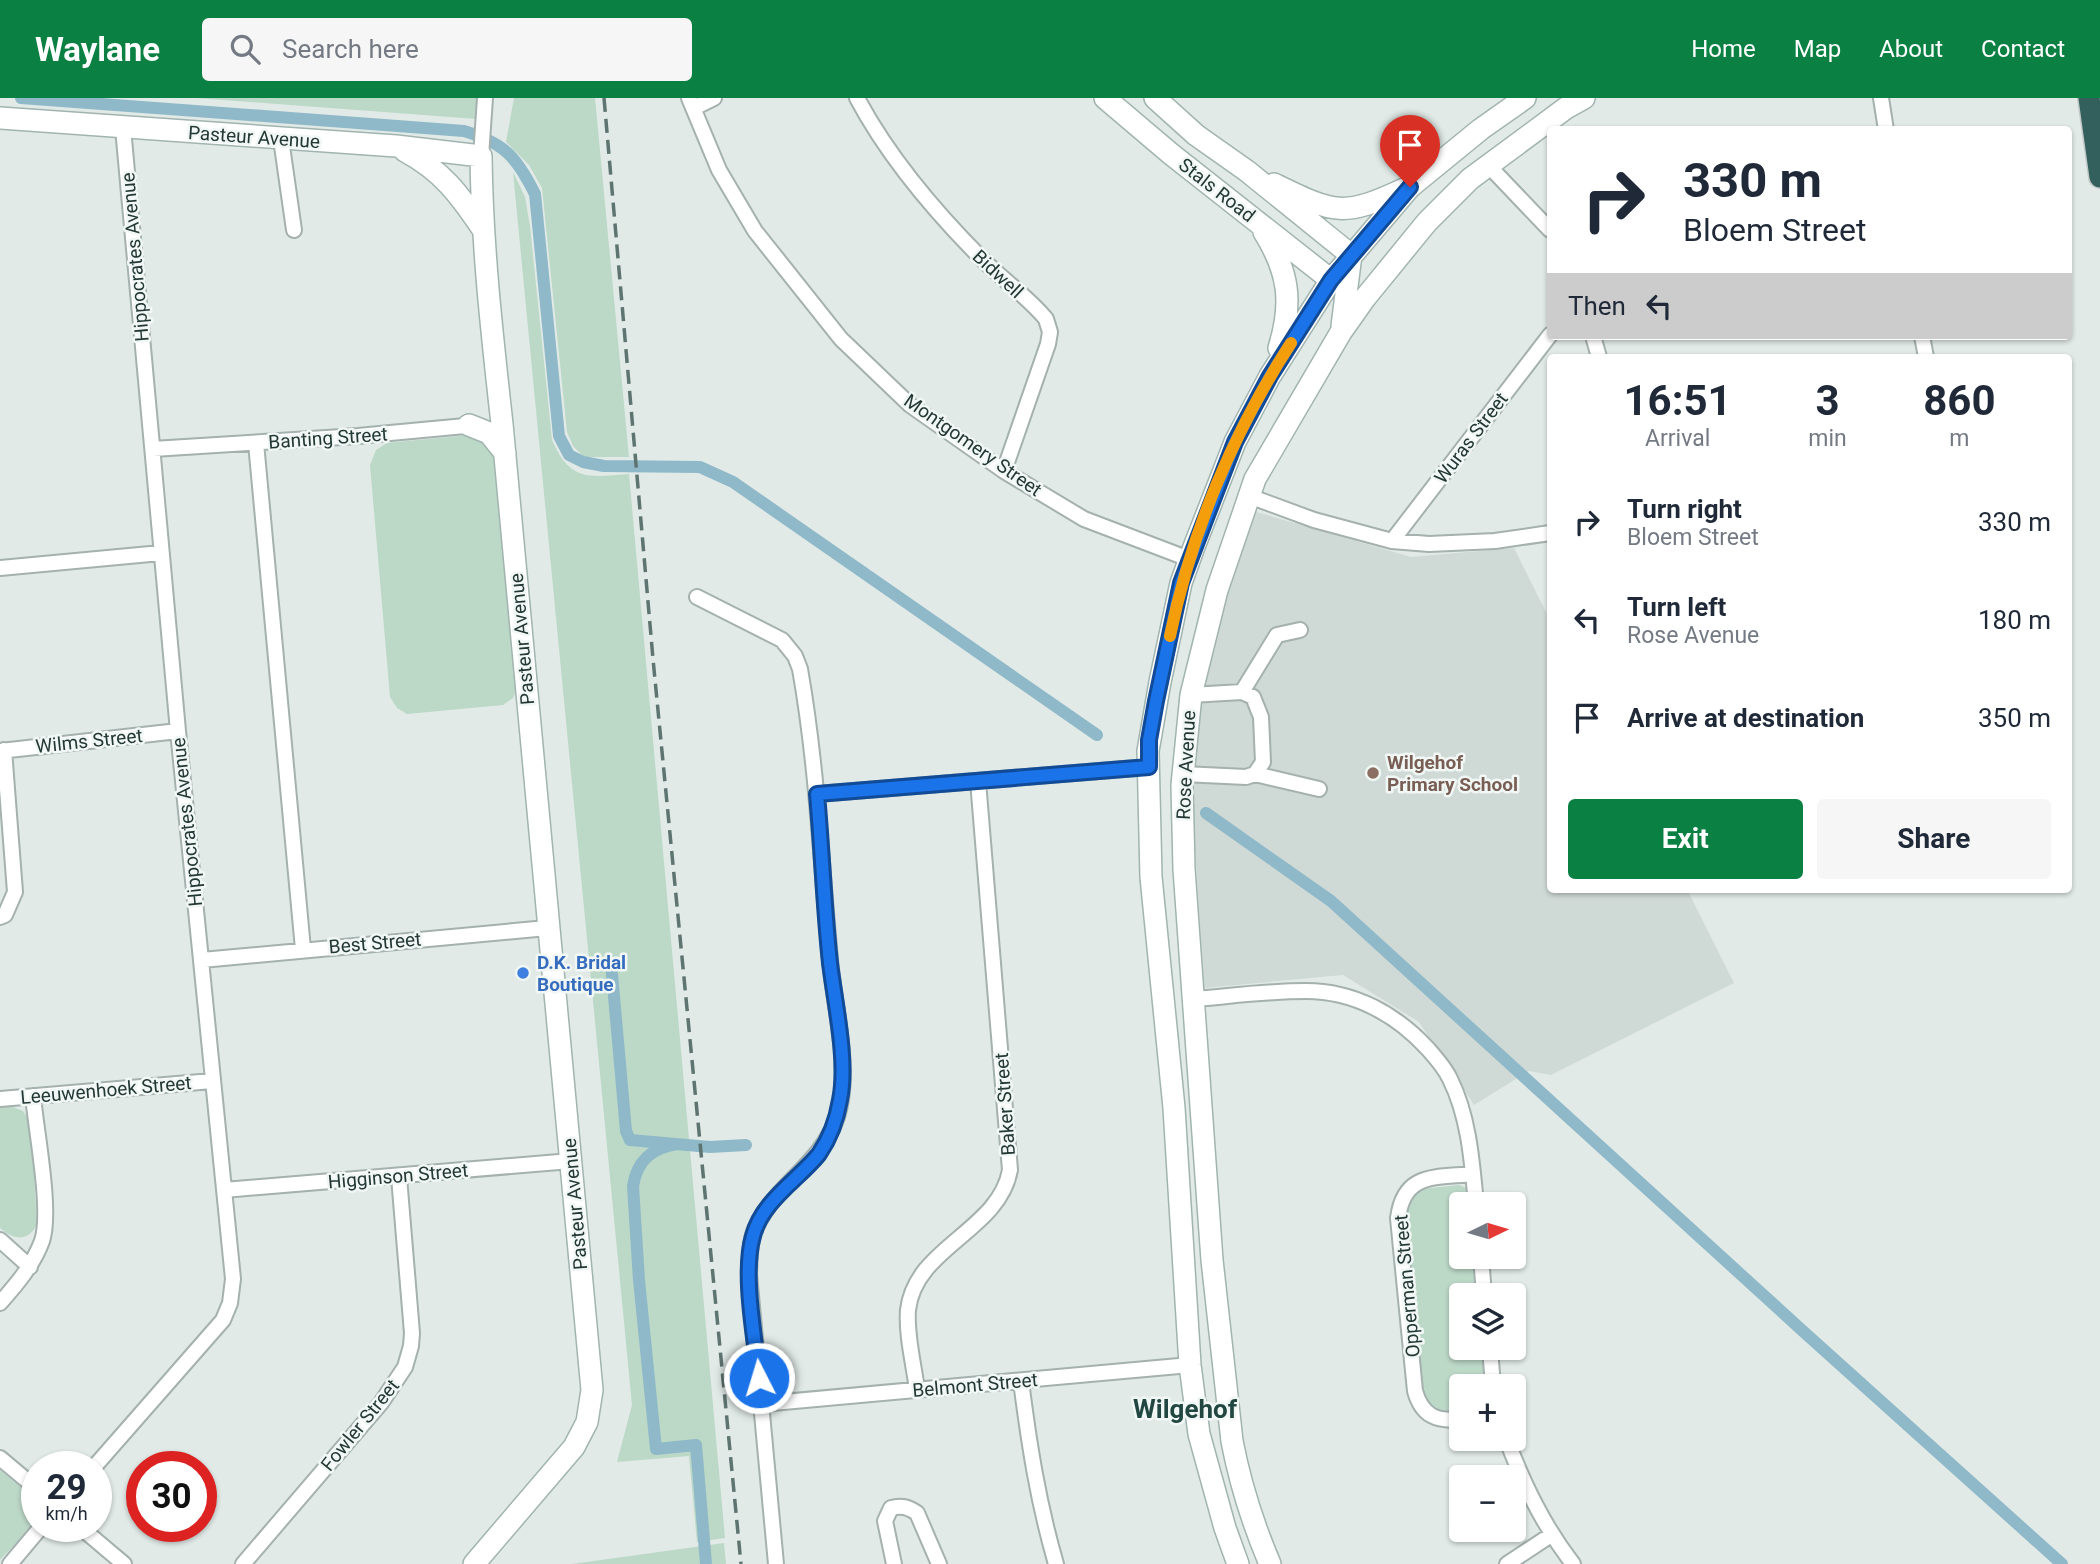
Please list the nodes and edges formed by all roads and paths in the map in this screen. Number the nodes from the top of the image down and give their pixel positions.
1 (485, 98) edge
2 (714, 98) edge
3 (857, 98) edge
4 (1105, 98) edge
5 (1155, 98) edge
6 (1525, 98) edge
7 (1584, 98) edge
8 (1881, 98) edge
9 (2089, 98) edge
10 (691, 103) edge
11 (0, 118) edge
12 (1885, 126) edge
13 (123, 128) junction
14 (2097, 133) edge
15 (281, 139) junction
16 (397, 146) junction
17 (482, 153) junction
18 (1488, 165) junction
19 (1247, 171) junction
20 (2100, 177) edge
21 (1410, 187) junction
22 (1257, 220) junction
23 (1547, 227) edge
24 (482, 228) junction
25 (293, 230) dead end
26 (1397, 255) junction
27 (1351, 256) junction
28 (1340, 279) junction
29 (1341, 331) junction
30 (1547, 339) edge
31 (1270, 376) junction
32 (502, 424) junction
33 (468, 425) junction
34 (256, 443) junction
35 (153, 449) junction
36 (505, 453) junction
37 (1224, 470) junction
38 (1004, 471) junction
39 (1252, 488) junction
40 (1208, 510) junction
41 (1241, 519) junction
42 (1547, 533) edge
43 (1392, 541) junction
44 (161, 553) junction
45 (1192, 553) junction
46 (1228, 555) junction
47 (0, 568) edge
48 (1181, 583) junction
49 (1217, 590) junction
50 (697, 597) dead end
51 (1300, 630) dead end
52 (1242, 692) junction
53 (1191, 695) junction
54 (178, 731) junction
55 (2, 751) edge
56 (1185, 752) junction
57 (1149, 768) junction
58 (1255, 774) junction
59 (1183, 779) junction
60 (978, 781) junction
61 (1319, 789) dead end
62 (817, 794) junction
63 (0, 917) edge
64 (547, 928) junction
65 (303, 949) junction
66 (202, 960) junction
67 (1192, 975) junction
68 (1161, 978) junction
69 (1195, 1009) junction
70 (1167, 1022) junction
71 (212, 1081) junction
72 (33, 1096) junction
73 (0, 1100) edge
74 (571, 1161) junction
75 (1473, 1174) junction
76 (399, 1177) junction
77 (224, 1191) junction
78 (1475, 1192) edge
79 (0, 1240) edge
80 (30, 1266) junction
81 (0, 1303) edge
82 (1220, 1344) junction
83 (1189, 1356) junction
84 (1021, 1381) junction
85 (1225, 1389) junction
86 (917, 1390) junction
87 (1193, 1393) junction
88 (761, 1404) junction
89 (1449, 1418) edge
90 (108, 1451) edge
91 (1511, 1451) edge
92 (0, 1458) edge
93 (21, 1476) edge
94 (1551, 1535) junction
95 (29, 1542) edge
96 (98, 1542) edge
97 (10, 1564) edge
98 (124, 1564) edge
99 (243, 1564) edge
100 (474, 1564) edge
101 (776, 1564) edge
102 (894, 1564) edge
103 (939, 1564) edge
104 (1056, 1564) edge
105 (1238, 1564) edge
106 (1270, 1564) edge
107 (1507, 1564) edge
108 (1573, 1564) edge

1 - 17 street
2 - 10 street
3 - 38 street, Bidwell
4 - 22 street, Stals Road
5 - 19 street, Stals Road
6 - 21 street, Rose Avenue
7 - 18 street, Rose Avenue
8 - 12 street
9 - 14 highway
10 - 38 street, Montgomery Street
11 - 13 street, Pasteur Avenue
13 - 15 street, Pasteur Avenue
13 - 35 street, Hippocrates Avenue
14 - 20 highway
15 - 16 street, Pasteur Avenue
15 - 25 street
16 - 17 street, Pasteur Avenue
16 - 24 street
17 - 24 street, Pasteur Avenue
18 - 23 street
18 - 26 street, Rose Avenue
19 - 21 street
19 - 27 street, Stals Road
21 - 27 street, Rose Avenue
22 - 28 street, Stals Road
22 - 31 street
24 - 32 street, Pasteur Avenue
26 - 28 street
26 - 29 street, Rose Avenue
27 - 28 street, Rose Avenue
28 - 29 street
28 - 31 street, Rose Avenue
29 - 39 street, Rose Avenue
30 - 43 street, Wuras Street
31 - 37 street, Rose Avenue
32 - 33 street, Banting Street
32 - 36 street, Pasteur Avenue
33 - 34 street, Banting Street
33 - 36 street
34 - 35 street, Banting Street
34 - 65 street
35 - 44 street, Hippocrates Avenue
36 - 64 street, Pasteur Avenue
37 - 39 street
37 - 40 street, Rose Avenue
38 - 45 street, Montgomery Street
39 - 41 street, Rose Avenue
39 - 43 street
40 - 41 street
40 - 45 street, Rose Avenue
41 - 46 street, Rose Avenue
42 - 43 street
44 - 47 street
44 - 54 street, Hippocrates Avenue
45 - 46 street
45 - 48 street, Rose Avenue
46 - 49 street, Rose Avenue
48 - 49 street
48 - 57 street, Rose Avenue
49 - 53 street, Rose Avenue
50 - 62 street
51 - 52 street
52 - 53 street
52 - 58 street
53 - 56 street, Rose Avenue
54 - 55 street, Wilms Street
54 - 66 street, Hippocrates Avenue
55 - 63 street
56 - 57 street
56 - 59 street, Rose Avenue
57 - 59 street
57 - 60 street
57 - 68 street, Rose Avenue
58 - 59 street
58 - 61 street
59 - 67 street, Rose Avenue
60 - 62 street
60 - 86 street, Baker Street
62 - 88 street
64 - 65 street, Best Street
64 - 74 street, Pasteur Avenue
65 - 66 street, Best Street
66 - 71 street, Hippocrates Avenue
67 - 68 street
67 - 69 street, Rose Avenue
68 - 70 street, Rose Avenue
69 - 70 street
69 - 75 street
69 - 82 street, Rose Avenue
70 - 83 street, Rose Avenue
71 - 72 street, Leeuwenhoek Street
71 - 77 street, Hippocrates Avenue
72 - 73 street, Leeuwenhoek Street
72 - 80 street
74 - 76 street, Higginson Street
74 - 100 street, Pasteur Avenue
75 - 78 street
75 - 89 street, Opperman Street
76 - 77 street, Higginson Street
76 - 99 street, Fowler Street
77 - 90 street, Hippocrates Avenue
79 - 80 street
80 - 81 street
82 - 83 street
82 - 85 street, Rose Avenue
83 - 84 street, Belmont Street
83 - 87 street, Rose Avenue
84 - 86 street, Belmont Street
84 - 104 street
85 - 87 street
85 - 106 street, Rose Avenue
86 - 88 street, Belmont Street
87 - 105 street, Rose Avenue
88 - 101 street
91 - 94 street
92 - 93 street
94 - 107 street
94 - 108 street
95 - 97 street
96 - 98 street
102 - 103 street

